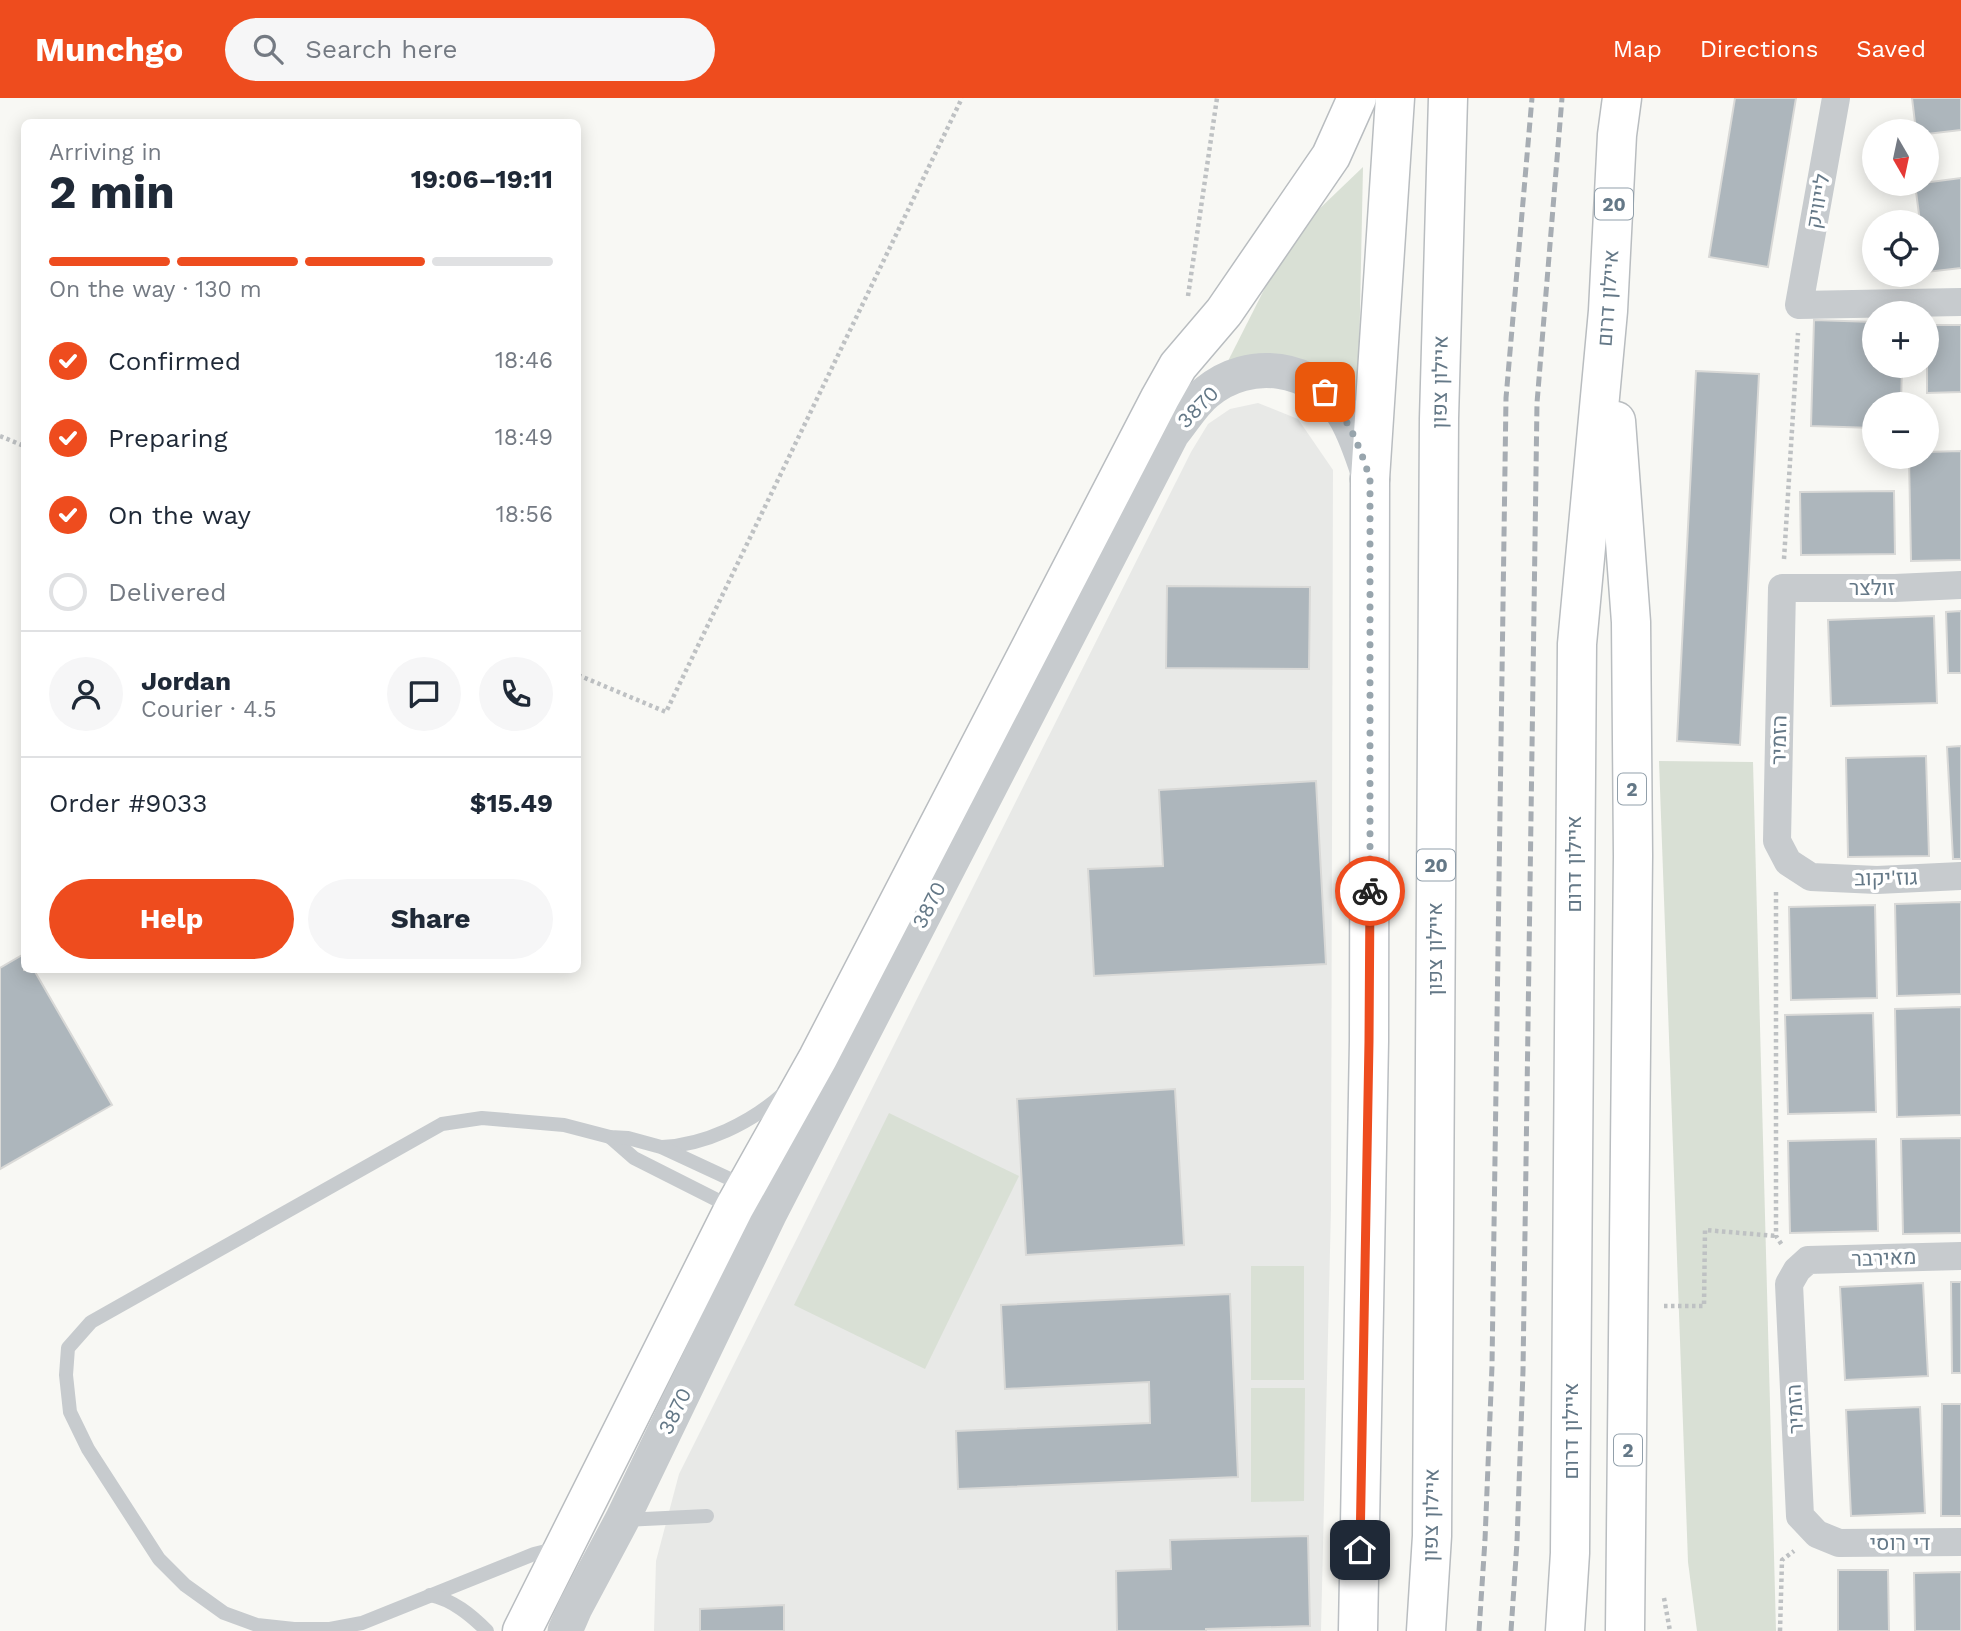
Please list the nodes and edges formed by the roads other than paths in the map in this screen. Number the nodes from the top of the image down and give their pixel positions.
1 (1357, 98) edge
2 (1395, 98) edge
3 (1448, 98) edge
4 (1622, 98) edge
5 (1836, 98) edge
6 (1961, 302) edge
7 (1608, 311) junction
8 (1370, 479) junction
9 (1961, 585) edge
10 (1783, 588) joint
11 (1799, 869) joint
12 (1961, 876) edge
13 (818, 1058) junction
14 (610, 1137) junction
15 (662, 1147) junction
16 (753, 1204) junction
17 (1961, 1256) edge
18 (1802, 1265) joint
19 (707, 1516) dead end
20 (615, 1534) junction
21 (1828, 1539) joint
22 (1961, 1542) edge
23 (563, 1548) junction
24 (1626, 1551) junction
25 (430, 1595) junction
26 (487, 1631) edge
27 (522, 1631) edge
28 (565, 1631) edge
29 (1358, 1631) edge
30 (1426, 1631) edge
31 (1565, 1631) edge
32 (1625, 1631) edge
33 (1642, 1631) edge

1 - 13 main road
2 - 8 main road
3 - 30 main road, איילון צפון / 20
4 - 7 main road, איילון דרום / 20
5 - 6 street, לייוויק
7 - 24 main road, 2
7 - 31 main road, איילון דרום / 20
8 - 16 street, 3870
8 - 29 main road
9 - 10 street, זולצר
10 - 11 street, הזמיר
11 - 12 street, גוז'יקוב
13 - 15 lane
13 - 16 main road
14 - 15 lane
14 - 16 lane
14 - 25 lane
15 - 16 lane
16 - 20 street, 3870
16 - 23 main road
17 - 18 street, מאירבר
18 - 21 street, הזמיר
19 - 20 lane
20 - 23 lane
20 - 28 street, 3870
21 - 22 street, די רוסי
23 - 25 lane
23 - 27 main road
24 - 32 main road, 2
24 - 33 main road
25 - 26 lane

